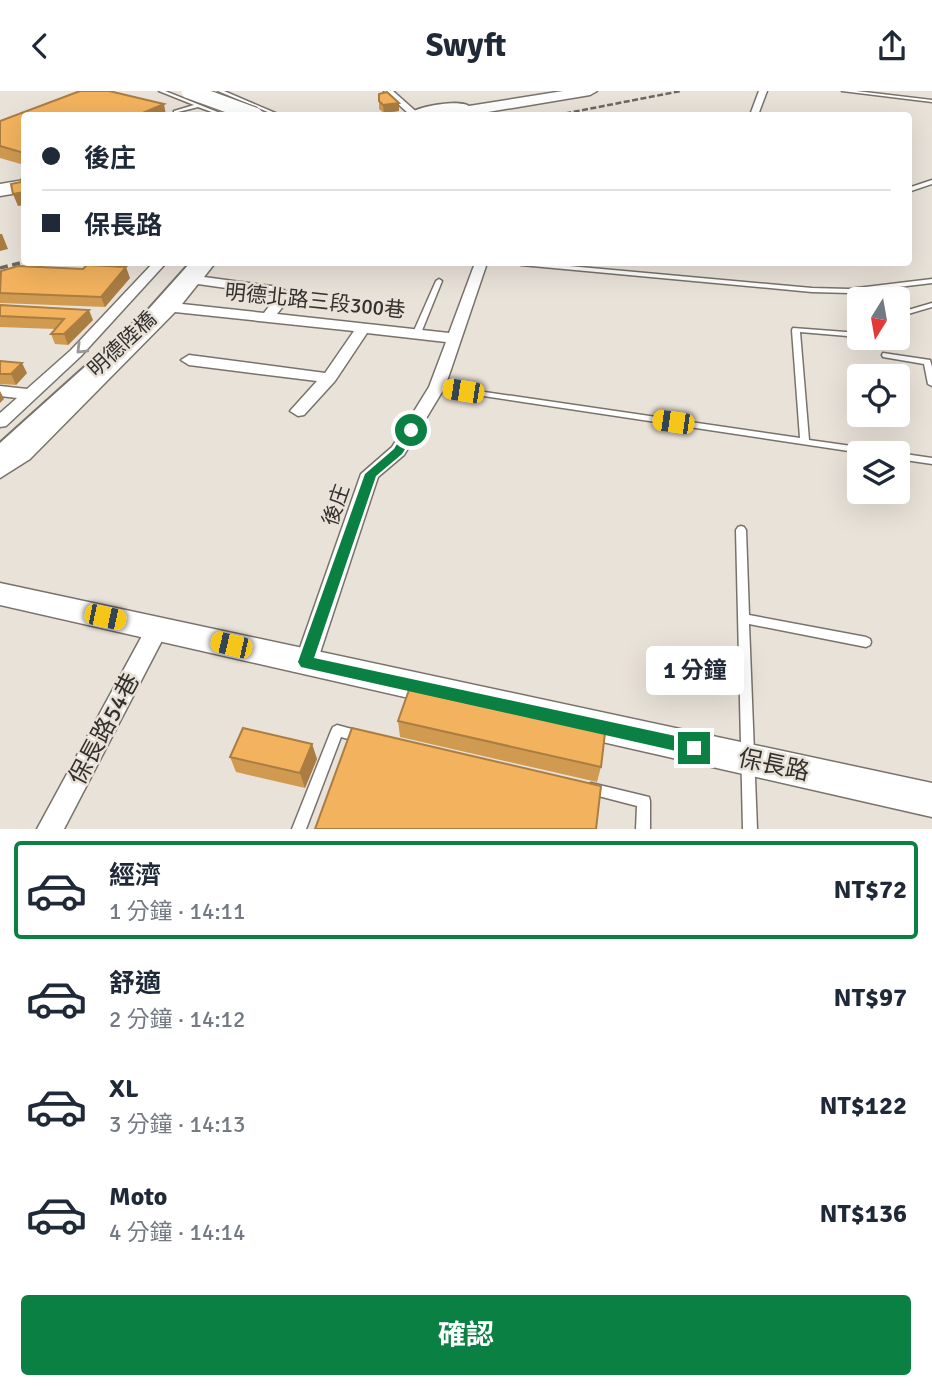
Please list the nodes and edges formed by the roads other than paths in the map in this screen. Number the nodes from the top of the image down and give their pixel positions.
1 (160, 91) edge
2 (189, 91) edge
3 (205, 91) edge
4 (220, 91) edge
5 (388, 91) edge
6 (559, 91) edge
7 (590, 91) edge
8 (763, 91) edge
9 (844, 91) edge
10 (929, 91) edge
11 (235, 97) junction
12 (931, 100) edge
13 (199, 106) junction
14 (176, 112) dead end
15 (215, 112) edge
16 (246, 112) edge
17 (262, 112) edge
18 (271, 112) edge
19 (412, 112) edge
20 (433, 112) edge
21 (463, 112) edge
22 (755, 112) edge
23 (932, 181) edge
24 (21, 186) edge
25 (912, 188) edge
26 (0, 190) edge
27 (157, 266) edge
28 (480, 266) edge
29 (553, 266) edge
30 (194, 268) edge
31 (439, 281) dead end
32 (932, 281) edge
33 (932, 305) edge
34 (172, 307) junction
35 (910, 311) edge
36 (89, 314) edge
37 (114, 315) junction
38 (269, 316) junction
39 (365, 327) junction
40 (417, 333) junction
41 (847, 334) edge
42 (453, 338) junction
43 (886, 355) dead end
44 (189, 360) dead end
45 (329, 378) junction
46 (932, 384) edge
47 (437, 387) junction
48 (0, 391) edge
49 (32, 394) junction
50 (298, 411) dead end
51 (33, 420) junction
52 (0, 422) edge
53 (0, 441) edge
54 (805, 442) junction
55 (847, 448) edge
56 (0, 458) edge
57 (910, 458) edge
58 (932, 461) edge
59 (0, 472) edge
60 (741, 530) dead end
61 (0, 594) edge
62 (743, 618) junction
63 (157, 629) junction
64 (866, 642) dead end
65 (306, 662) junction
66 (377, 740) edge
67 (746, 759) junction
68 (578, 786) edge
69 (932, 800) edge
70 (50, 829) edge
71 (299, 829) edge
72 (643, 829) edge
73 (750, 829) edge

1 - 13 lane
2 - 16 main road, bridge
3 - 17 main road
4 - 11 lane
5 - 19 street
6 - 20 main road
7 - 21 main road
8 - 22 street
9 - 12 lane
10 - 12 lane
11 - 13 lane
11 - 18 lane
13 - 14 lane
13 - 15 lane
23 - 25 lane
24 - 26 main road
27 - 37 street
28 - 42 street, 後庄
29 - 32 lane
30 - 34 street
30 - 38 street
30 - 51 main road, 明德陸橋
31 - 40 lane
33 - 35 lane
34 - 38 street, 明德北路三段300巷
34 - 59 street
36 - 37 street
37 -> 49 street
38 - 39 street, 明德北路三段300巷
39 - 40 street, 明德北路三段300巷
39 - 45 street
40 - 42 street, 明德北路三段300巷
41 - 54 lane
42 - 47 street, 後庄
43 - 46 lane
44 - 45 street
45 - 50 street
47 - 54 lane
47 - 65 street, 後庄
48 - 49 street
49 - 52 street
51 - 53 main road
51 - 56 main road
54 - 55 lane
57 - 58 lane
60 - 62 lane
61 - 63 street, 保長路
62 - 64 lane
62 - 67 lane
63 - 65 street, 保長路
63 - 70 street, 保長路54巷
65 - 67 street, 保長路
66 - 71 lane
67 - 69 street, 保長路
67 - 73 lane
68 - 72 lane

